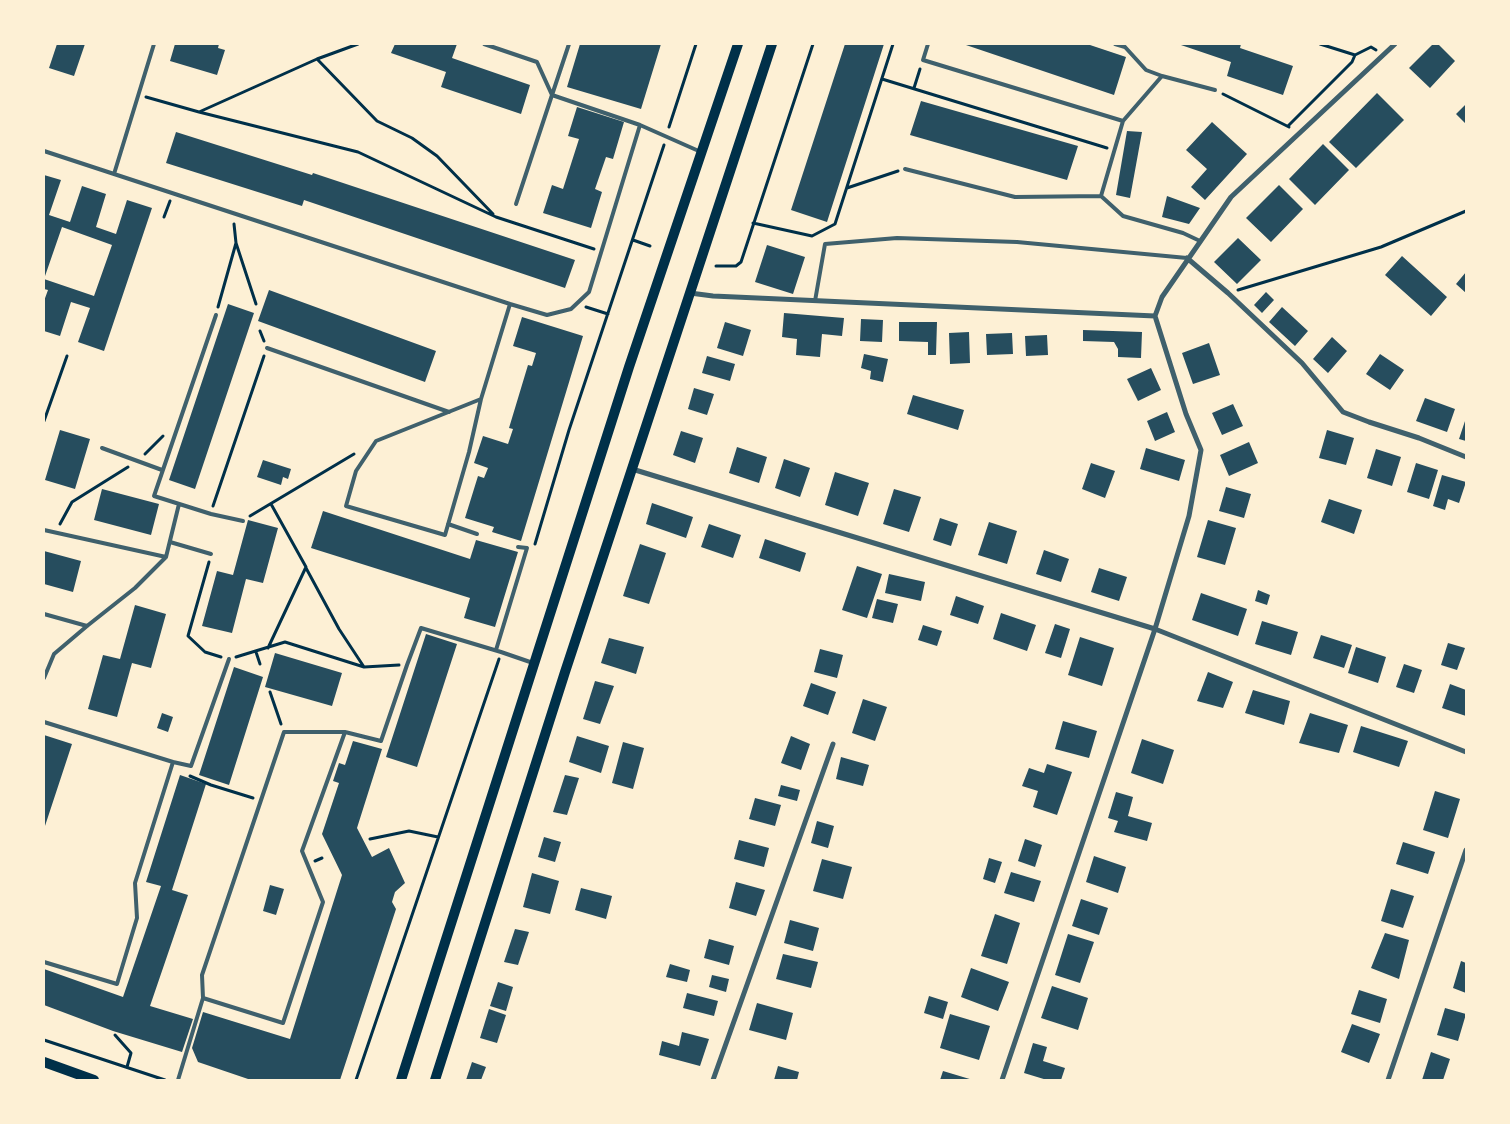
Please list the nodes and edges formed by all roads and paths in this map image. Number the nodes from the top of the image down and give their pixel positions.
1 (154, 44) edge
2 (358, 44) edge
3 (484, 44) edge
4 (569, 44) edge
5 (696, 44) edge
6 (738, 44) edge
7 (772, 44) edge
8 (813, 44) edge
9 (892, 44) edge
10 (928, 44) edge
11 (1115, 44) edge
12 (1320, 44) edge
13 (1395, 44) edge
14 (1384, 54) junction
15 (1355, 56) junction
16 (317, 59) junction
17 (924, 60) junction
18 (1162, 76) junction
19 (882, 79) junction
20 (914, 88) junction
21 (1216, 90) joint
22 (139, 94) junction
23 (552, 95) junction
24 (199, 112) junction
25 (1123, 121) junction
26 (640, 125) junction
27 (1288, 126) junction
28 (1300, 133) junction
29 (666, 137) junction
30 (44, 151) edge
31 (1114, 151) junction
32 (701, 152) junction
33 (905, 169) joint
34 (114, 174) junction
35 (846, 188) junction
36 (173, 194) junction
37 (1101, 196) junction
38 (516, 204) dead end
39 (1466, 211) edge
40 (233, 213) junction
41 (496, 216) junction
42 (164, 217) dead end
43 (753, 223) junction
44 (633, 240) junction
45 (1200, 241) junction
46 (236, 243) junction
47 (650, 246) dead end
48 (602, 252) junction
49 (1187, 258) junction
50 (716, 266) dead end
51 (690, 293) junction
52 (1228, 293) junction
53 (815, 301) junction
54 (256, 304) dead end
55 (510, 304) junction
56 (576, 304) junction
57 (608, 314) junction
58 (216, 315) joint
59 (1155, 316) junction
60 (267, 348) joint
61 (67, 356) dead end
62 (481, 399) junction
63 (449, 412) junction
64 (180, 419) junction
65 (44, 421) edge
66 (376, 441) junction
67 (102, 448) dead end
68 (1466, 457) edge
69 (138, 461) junction
70 (632, 469) junction
71 (162, 470) junction
72 (179, 504) junction
73 (271, 504) junction
74 (211, 514) junction
75 (243, 520) joint
76 (448, 524) junction
77 (44, 530) edge
78 (54, 533) junction
79 (477, 534) dead end
80 (170, 542) junction
81 (534, 546) dead end
82 (518, 547) dead end
83 (211, 554) joint
84 (166, 557) junction
85 (306, 567) junction
86 (44, 614) edge
87 (87, 626) junction
88 (1155, 630) junction
89 (268, 648) junction
90 (496, 650) junction
91 (256, 652) junction
92 (502, 652) junction
93 (229, 660) junction
94 (534, 663) junction
95 (260, 664) dead end
96 (407, 665) junction
97 (364, 668) junction
98 (44, 678) edge
99 (270, 692) dead end
100 (44, 722) edge
101 (284, 732) junction
102 (345, 732) junction
103 (833, 744) dead end
104 (1466, 752) edge
105 (173, 762) junction
106 (211, 785) dead end
107 (261, 800) junction
108 (438, 837) junction
109 (370, 839) dead end
110 (1466, 850) edge
111 (44, 962) edge
112 (203, 998) junction
113 (115, 1035) dead end
114 (44, 1040) edge
115 (44, 1062) edge
116 (127, 1067) junction
117 (94, 1080) edge
118 (165, 1080) edge
119 (178, 1080) edge
120 (356, 1080) edge
121 (401, 1080) edge
122 (435, 1080) edge
123 (713, 1080) edge
124 (1002, 1080) edge
125 (1388, 1080) edge

1 - 22 lane
2 - 16 path
3 - 23 lane
4 - 23 lane
5 - 29 path
6 - 32 main road
7 - 51 main road
8 - 43 path
9 - 19 path
10 - 17 lane
11 - 18 lane
12 - 15 path
13 - 14 street
14 - 15 path
14 - 28 street
15 - 27 path
16 - 24 path
16 - 41 path
17 - 20 path
17 - 25 lane
18 - 21 lane
18 - 25 lane
19 - 20 path
19 - 35 path
20 - 31 path
21 - 27 path
22 - 24 path
22 - 34 lane
23 - 26 lane
23 - 38 lane
24 - 41 path
25 - 31 lane
26 - 29 lane
26 - 48 lane
27 - 28 path
28 - 45 street
29 - 32 lane
29 - 44 path
30 - 34 lane
31 - 37 lane
32 - 94 main road
33 - 35 path
33 - 37 lane
34 - 36 lane
35 - 43 path
36 - 40 lane
36 - 42 path
37 - 45 lane
39 - 52 path
40 - 46 path
40 - 55 lane
41 - 48 path
43 - 50 path
44 - 47 path
44 - 57 path
45 - 49 street
46 - 54 path
46 - 58 path
48 - 56 lane
49 - 52 street
49 - 53 lane
49 - 59 street
51 - 53 street
51 - 70 main road
52 - 68 street
53 - 59 street
55 - 56 lane
55 - 62 lane
56 - 57 path
57 - 81 path
58 - 64 lane
59 - 88 street
60 - 63 lane
60 - 74 path
61 - 65 path
62 - 63 lane
62 - 76 lane
63 - 66 lane
64 - 69 path
64 - 71 lane
66 - 73 path
66 - 76 lane
67 - 69 lane
69 - 71 lane
69 - 78 path
70 - 88 street
70 - 122 main road
71 - 72 lane
72 - 74 lane
72 - 80 lane
73 - 75 path
73 - 85 path
74 - 75 lane
76 - 79 lane
77 - 78 lane
78 - 84 lane
80 - 83 lane
80 - 84 lane
82 - 90 lane
83 - 93 path
84 - 87 lane
85 - 89 path
85 - 97 path
86 - 87 lane
87 - 98 lane
88 - 104 street
88 - 124 street
89 - 91 path
89 - 97 path
90 - 92 lane
90 - 96 lane
91 - 93 path
91 - 95 path
92 - 94 lane
92 - 108 path
93 - 105 lane
94 - 121 main road
96 - 97 path
96 - 102 lane
99 - 101 path
100 - 105 lane
101 - 102 lane
101 - 107 lane
102 - 112 lane
103 - 123 street
105 - 111 lane
106 - 107 path
107 - 112 lane
108 - 109 path
108 - 120 path
110 - 125 street
112 - 119 lane
113 - 116 path
114 - 116 path
115 - 117 main road
116 - 118 path

